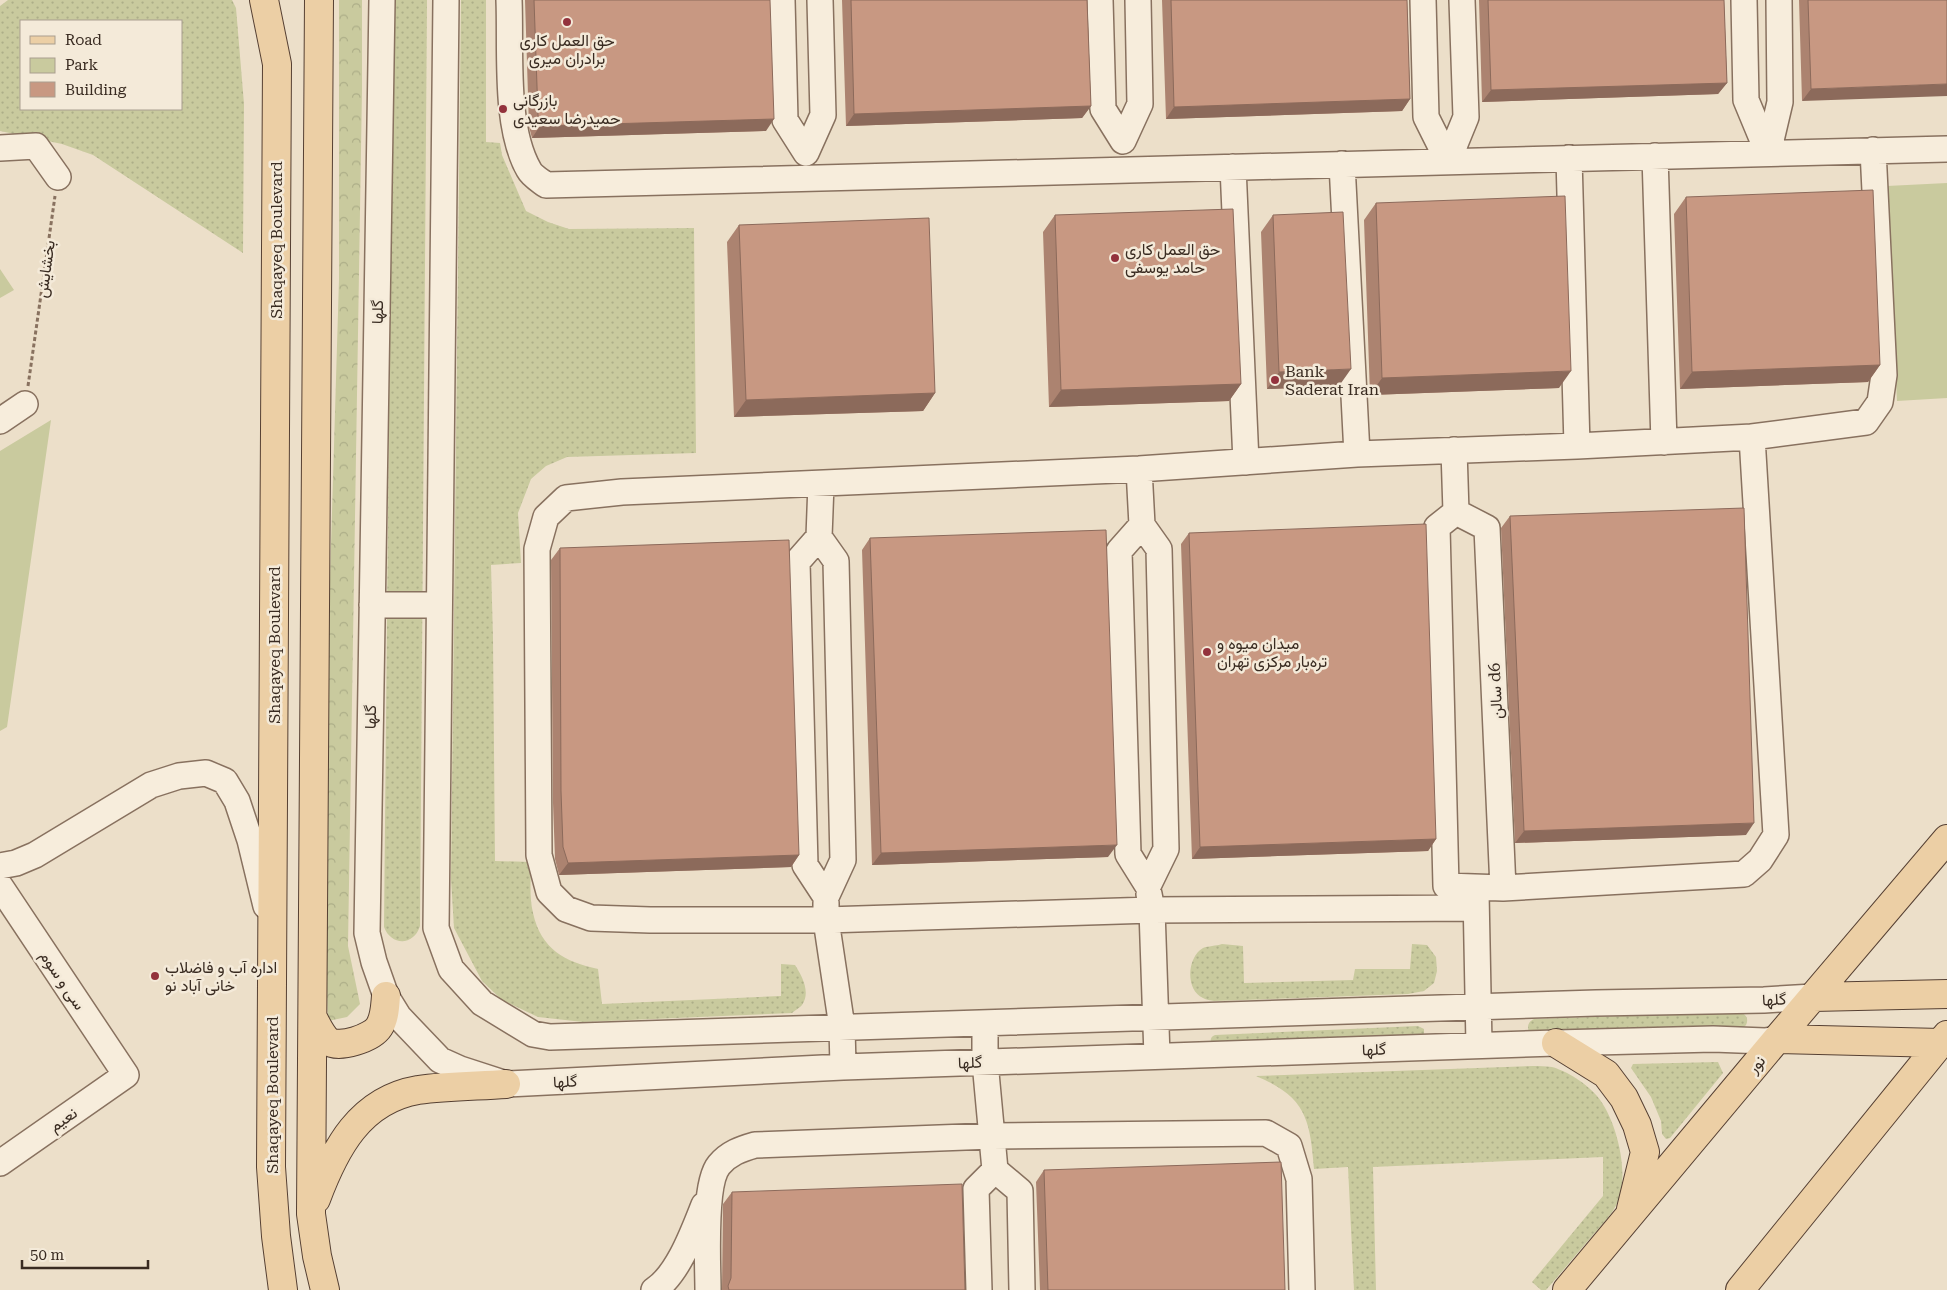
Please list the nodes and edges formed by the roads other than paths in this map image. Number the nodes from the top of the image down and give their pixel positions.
1 (264, 0) edge
2 (319, 0) edge
3 (382, 0) edge
4 (446, 0) edge
5 (510, 0) edge
6 (782, 0) edge
7 (820, 0) edge
8 (1100, 0) edge
9 (1138, 0) edge
10 (1423, 0) edge
11 (1462, 0) edge
12 (1744, 0) edge
13 (1779, 0) edge
14 (1124, 142) junction
15 (0, 148) edge
16 (1947, 148) edge
17 (1873, 150) junction
18 (806, 152) junction
19 (1768, 153) junction
20 (1655, 156) junction
21 (1569, 158) junction
22 (1448, 161) junction
23 (1342, 164) junction
24 (1234, 167) junction
25 (1123, 170) junction
26 (58, 177) road end
27 (805, 178) junction
28 (25, 404) road end
29 (0, 421) edge
30 (1752, 437) junction
31 (1664, 442) junction
32 (1577, 446) junction
33 (1454, 450) junction
34 (1357, 454) junction
35 (1246, 462) junction
36 (1139, 469) junction
37 (821, 484) junction
38 (1456, 512) junction
39 (1142, 525) junction
40 (819, 537) junction
41 (372, 605) junction
42 (440, 605) junction
43 (1947, 839) edge
44 (0, 866) edge
45 (0, 886) edge
46 (1148, 886) junction
47 (1503, 888) junction
48 (1476, 898) junction
49 (826, 909) junction
50 (1152, 910) junction
51 (272, 940) junction
52 (1947, 994) edge
53 (386, 996) junction
54 (1813, 997) junction
55 (1478, 1007) junction
56 (1157, 1017) junction
57 (313, 1018) junction
58 (985, 1023) junction
59 (842, 1027) junction
60 (1776, 1039) junction
61 (1944, 1039) edge
62 (1556, 1043) junction
63 (1478, 1045) junction
64 (1157, 1056) junction
65 (985, 1062) junction
66 (843, 1067) junction
67 (126, 1075) joint
68 (506, 1084) junction
69 (992, 1136) junction
70 (1, 1159) edge
71 (995, 1170) junction
72 (709, 1191) junction
73 (311, 1214) junction
74 (1629, 1216) junction
75 (284, 1290) edge
76 (325, 1290) edge
77 (654, 1290) edge
78 (708, 1290) edge
79 (979, 1290) edge
80 (1022, 1290) edge
81 (1302, 1290) edge
82 (1567, 1290) edge
83 (1740, 1290) edge

1 - 51 main road, Shaqayeq Boulevard
2 - 57 main road
3 - 41 street, گلها
4 - 42 street, گلها
5 - 27 street
6 - 18 street
7 - 18 street
8 - 14 street
9 - 14 street
10 - 22 street
11 - 22 street
12 - 19 street
13 - 19 street
14 - 25 street
15 - 26 street
16 - 17 street
17 - 19 street
17 - 30 street
18 - 27 street
19 - 20 street
20 - 21 street
20 - 31 street
21 - 22 street
21 - 32 street
22 - 23 street
23 - 24 street
23 - 34 street
24 - 25 street
24 - 35 street
25 - 27 street
28 - 29 street
30 - 31 street
30 - 47 street
31 - 32 street
32 - 33 street
33 - 34 street
33 - 38 street
34 - 35 street
35 - 36 street
36 - 37 street
36 - 39 street
37 - 40 street
37 - 49 street
38 - 47 street, سالن d6
38 - 48 street
39 - 46 street
39 - 46 street
40 - 49 street
40 - 49 street
41 - 42 street
41 - 53 street, گلها
42 - 59 street, گلها
43 - 54 main road, نور
44 - 51 street
45 - 67 street, سی و سوم
46 - 50 street
47 - 48 street
48 - 50 street
48 - 55 street
49 - 50 street
49 - 59 street
50 - 56 street
51 - 75 main road, Shaqayeq Boulevard
52 - 54 main road
53 - 57 main road
53 - 68 street, گلها
54 - 55 street, گلها
54 - 60 main road, نور
55 - 56 street, گلها
55 - 63 street
56 - 58 street, گلها
56 - 64 street
57 - 73 main road
58 - 59 street, گلها
58 - 65 street
59 - 66 street
60 - 61 main road
60 - 62 street, گلها
60 - 74 main road, نور
61 - 83 main road
62 - 63 street, گلها
62 - 74 main road
63 - 64 street, گلها
64 - 65 street, گلها
65 - 66 street, گلها
65 - 69 street
66 - 68 street, گلها
67 - 70 street, نعیم
68 - 73 main road
69 - 71 street
69 - 72 street
69 - 81 street
71 - 79 street
71 - 80 street
72 - 77 street
72 - 78 street
73 - 76 main road
74 - 82 main road, نور

